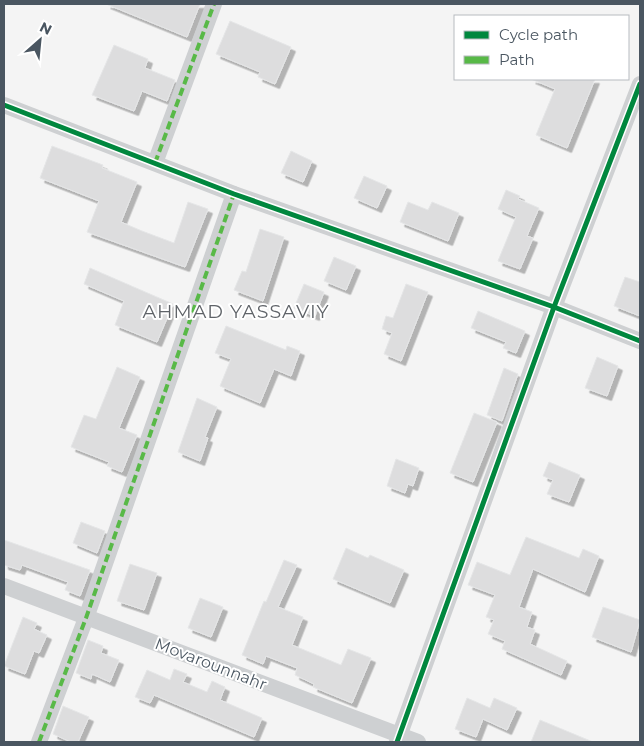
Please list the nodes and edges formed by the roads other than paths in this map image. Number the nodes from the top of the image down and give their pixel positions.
1 (214, 4) edge
2 (640, 84) edge
3 (4, 105) edge
4 (155, 163) junction
5 (234, 194) junction
6 (554, 307) junction
7 (640, 341) edge
8 (4, 586) edge
9 (86, 618) junction
10 (399, 739) edge
11 (39, 742) edge
12 (418, 742) edge

1 - 4 street
2 - 6 street
3 - 4 street
4 - 5 street
5 - 6 street
5 - 9 street
6 - 7 street
6 - 10 street
8 - 9 street, Movarounnahr
9 - 10 street, Movarounnahr
9 - 11 street
10 - 12 street, Movarounnahr

